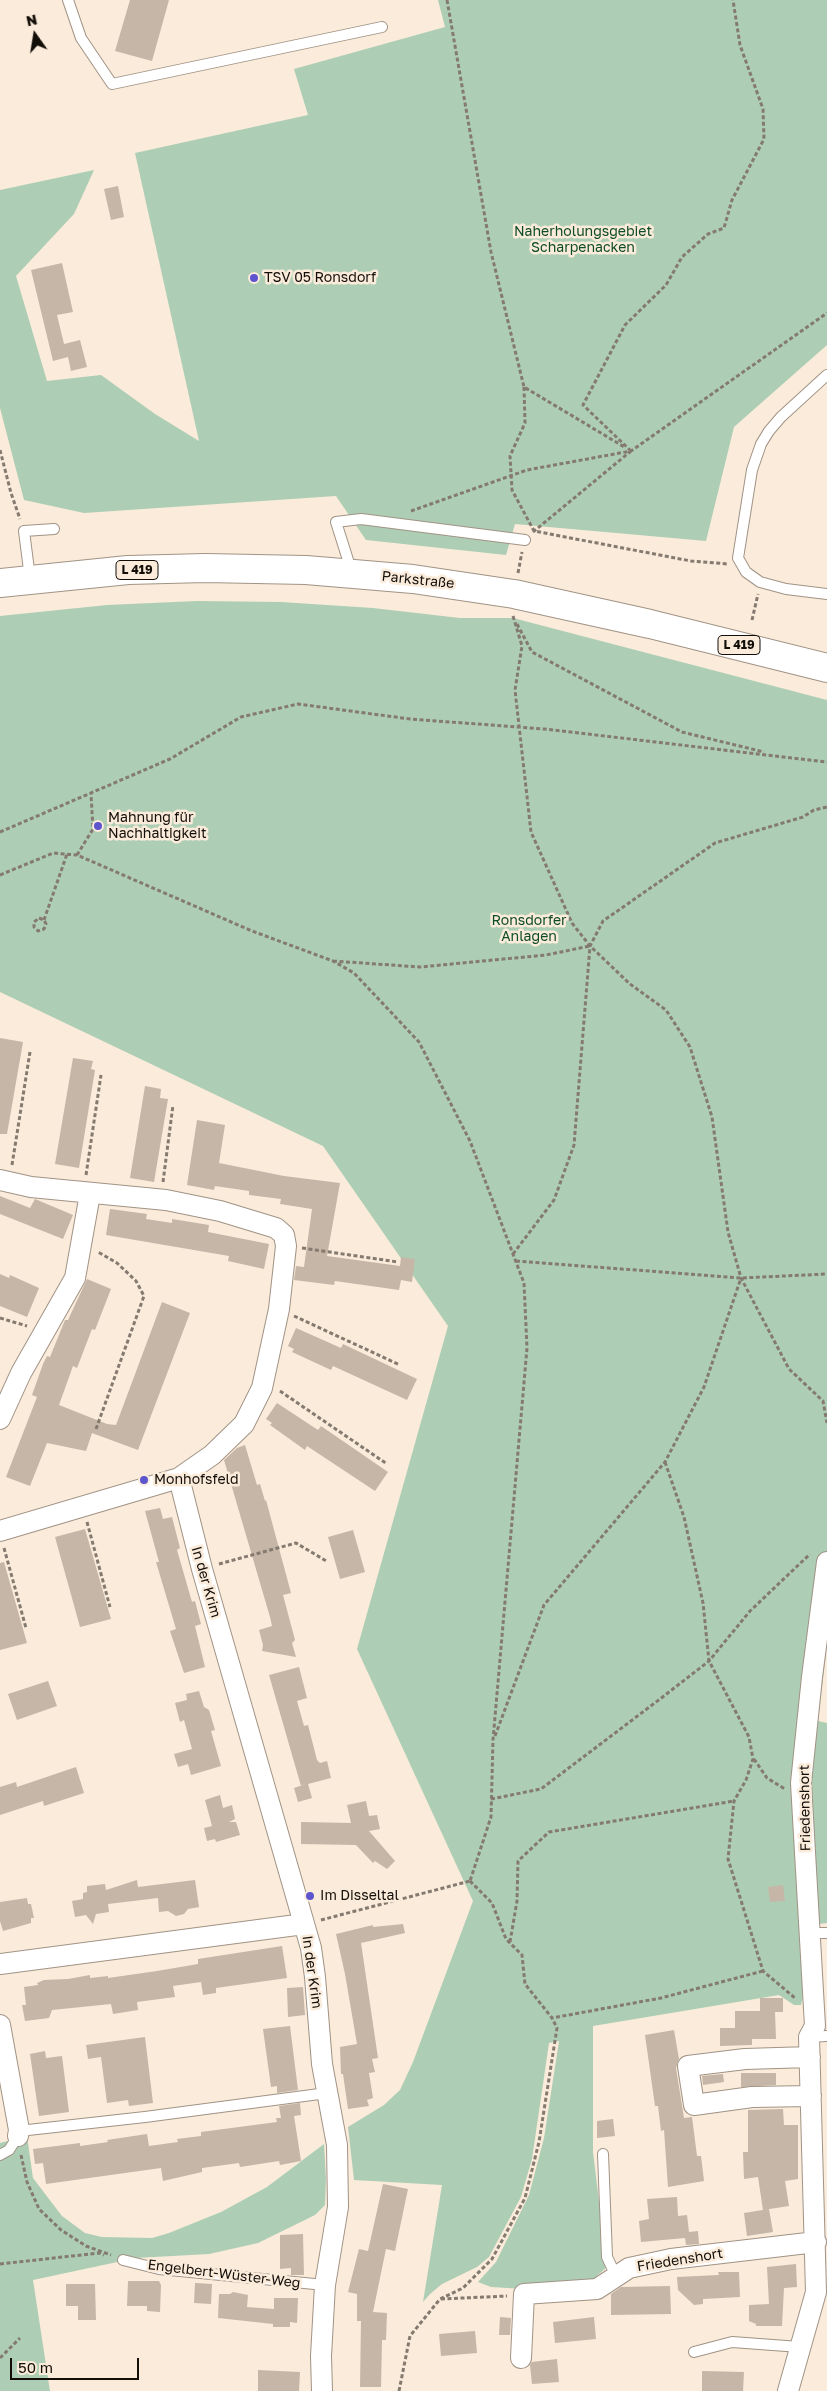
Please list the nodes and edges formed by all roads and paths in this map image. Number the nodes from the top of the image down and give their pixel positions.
1 (68, 0) edge
2 (448, 0) edge
3 (733, 0) edge
4 (382, 28) dead end
5 (827, 312) edge
6 (827, 375) edge
7 (524, 387) junction
8 (0, 450) edge
9 (631, 451) junction
10 (511, 475) junction
11 (383, 521) junction
12 (54, 528) dead end
13 (24, 531) junction
14 (534, 531) junction
15 (524, 540) junction
16 (741, 564) junction
17 (519, 567) dead end
18 (348, 573) junction
19 (30, 579) junction
20 (0, 582) edge
21 (760, 582) junction
22 (827, 594) edge
23 (752, 620) dead end
24 (827, 668) edge
25 (518, 729) junction
26 (777, 755) junction
27 (827, 762) edge
28 (91, 794) junction
29 (827, 807) edge
30 (0, 832) edge
31 (67, 854) junction
32 (77, 855) junction
33 (0, 875) edge
34 (44, 920) dead end
35 (590, 946) junction
36 (333, 961) junction
37 (30, 1052) dead end
38 (101, 1075) dead end
39 (173, 1105) dead end
40 (4, 1181) edge
41 (87, 1193) junction
42 (160, 1200) junction
43 (83, 1244) junction
44 (286, 1246) junction
45 (513, 1254) junction
46 (516, 1261) junction
47 (398, 1262) dead end
48 (827, 1274) edge
49 (741, 1278) junction
50 (279, 1308) junction
51 (0, 1318) edge
52 (44, 1332) junction
53 (400, 1365) dead end
54 (264, 1380) junction
55 (0, 1419) edge
56 (827, 1423) edge
57 (96, 1429) dead end
58 (665, 1462) junction
59 (387, 1464) dead end
60 (179, 1478) junction
61 (82, 1507) junction
62 (1, 1538) edge
63 (823, 1557) edge
64 (328, 1562) dead end
65 (202, 1570) junction
66 (110, 1607) dead end
67 (26, 1628) dead end
68 (709, 1661) junction
69 (493, 1740) junction
70 (753, 1759) junction
71 (802, 1794) junction
72 (491, 1800) junction
73 (734, 1801) junction
74 (470, 1881) junction
75 (304, 1924) junction
76 (818, 1933) edge
77 (510, 1943) junction
78 (0, 1964) edge
79 (763, 1971) junction
80 (552, 2018) junction
81 (0, 2024) edge
82 (818, 2027) edge
83 (810, 2057) junction
84 (327, 2093) junction
85 (811, 2096) junction
86 (18, 2133) junction
87 (603, 2154) dead end
88 (0, 2155) edge
89 (816, 2242) junction
90 (124, 2260) junction
91 (0, 2264) edge
92 (616, 2276) junction
93 (325, 2285) junction
94 (822, 2293) edge
95 (524, 2294) junction
96 (440, 2299) junction
97 (20, 2338) dead end
98 (800, 2347) junction
99 (694, 2352) dead end
100 (0, 2358) edge
101 (522, 2358) dead end
102 (322, 2391) edge
103 (398, 2391) edge
104 (788, 2391) edge

1 - 4 lane
2 - 7 path
3 - 9 path
5 - 9 path
6 - 16 lane
7 - 9 path
7 - 10 path
8 - 13 path
9 - 10 path
9 - 14 path
10 - 11 path
10 - 14 path
11 - 15 lane
11 - 18 lane
12 - 13 lane
13 - 19 lane
14 - 15 path
14 - 16 path
15 - 17 path
16 - 21 lane
18 - 19 main road, Parkstraße / L 419
18 - 24 main road, Parkstraße / L 419
19 - 20 main road, Parkstraße / L 419
21 - 22 lane
21 - 23 path
25 - 26 path
25 - 26 path
25 - 28 path
25 - 35 path
26 - 27 path
28 - 30 path
28 - 32 path
29 - 35 path
31 - 32 path
31 - 33 path
31 - 34 path
32 - 36 path
35 - 36 path
35 - 45 path
35 - 49 path
36 - 45 path
37 - 40 path
38 - 41 path
39 - 42 path
40 - 41 street
41 - 42 street
41 - 43 street
42 - 44 street
43 - 52 street
43 - 57 path
44 - 47 path
44 - 50 street
45 - 46 path
46 - 49 path
46 - 69 path
48 - 49 path
49 - 56 path
49 - 58 path
50 - 53 path
50 - 54 street
51 - 52 path
52 - 55 street
54 - 59 path
54 - 60 street
58 - 68 path
58 - 69 path
60 - 61 street
60 - 65 street, In der Krim
61 - 62 street
61 - 66 path
62 - 67 path
63 - 68 path
63 - 71 street, Friedenshort
64 - 65 path
65 - 75 street, In der Krim
68 - 70 path
68 - 72 path
69 - 72 path
70 - 71 path
70 - 73 path
71 - 76 street, Friedenshort
72 - 74 path
73 - 77 path
73 - 79 path
74 - 75 path
74 - 77 path
75 - 78 street
75 - 84 street, In der Krim
76 - 82 street, Friedenshort
77 - 80 path
79 - 80 path
79 - 82 path
80 - 96 path
81 - 86 street
82 - 83 street, Friedenshort
83 - 85 street, Friedenshort
83 - 85 street
84 - 86 lane
84 - 93 street, In der Krim
85 - 89 street, Friedenshort
86 - 88 lane
86 - 90 path
87 - 92 lane
89 - 92 street, Friedenshort
89 - 94 street, Friedenshort
90 - 91 path
90 - 93 lane, Engelbert-Wüster-Weg
92 - 95 street, Friedenshort
93 - 102 street, In der Krim
94 - 98 street, Friedenshort
95 - 96 path
95 - 101 street
96 - 103 path
97 - 100 path
98 - 99 lane
98 - 104 street, Friedenshort

